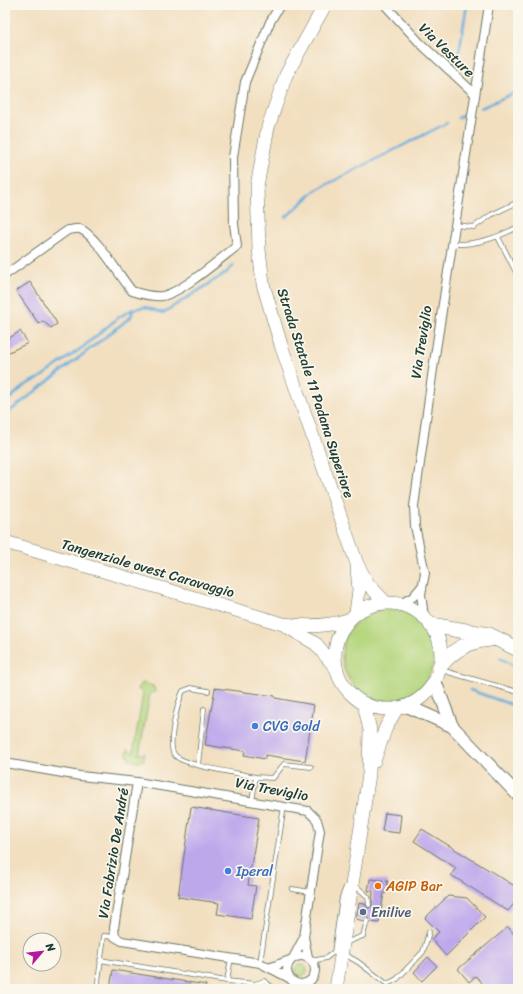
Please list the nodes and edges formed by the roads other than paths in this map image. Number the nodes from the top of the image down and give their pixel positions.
1 (280, 5) edge
2 (326, 5) edge
3 (385, 5) edge
4 (489, 5) edge
5 (474, 99) junction
6 (518, 202) edge
7 (455, 225) junction
8 (518, 227) edge
9 (498, 237) junction
10 (452, 244) junction
11 (5, 275) edge
12 (518, 276) edge
13 (5, 542) edge
14 (356, 564) junction
15 (422, 586) junction
16 (385, 602) junction
17 (400, 604) junction
18 (352, 616) junction
19 (427, 621) junction
20 (283, 624) junction
21 (498, 639) junction
22 (518, 649) edge
23 (336, 668) junction
24 (438, 672) junction
25 (208, 691) dead end
26 (518, 692) edge
27 (364, 704) junction
28 (402, 707) junction
29 (204, 709) dead end
30 (452, 726) junction
31 (5, 763) edge
32 (198, 765) junction
33 (311, 768) dead end
34 (369, 774) junction
35 (256, 777) junction
36 (137, 782) junction
37 (518, 795) edge
38 (252, 801) junction
39 (285, 806) junction
40 (354, 869) junction
41 (352, 883) junction
42 (292, 889) dead end
43 (311, 892) junction
44 (369, 905) dead end
45 (367, 921) dead end
46 (429, 932) dead end
47 (115, 937) junction
48 (304, 937) junction
49 (342, 948) junction
50 (231, 958) junction
51 (292, 959) junction
52 (310, 959) junction
53 (100, 960) junction
54 (260, 963) junction
55 (269, 968) junction
56 (227, 981) junction
57 (292, 983) edge
58 (254, 986) edge
59 (304, 986) edge
60 (97, 989) edge
61 (272, 989) edge
62 (336, 989) edge

1 - 11 street
2 - 14 main road, Strada Statale 11 Padana Superiore
3 - 5 street, Via Vesture
4 - 5 street, Via Treviglio
5 - 7 street, Via Treviglio
6 - 7 lane
7 - 10 street, Via Treviglio
8 - 9 lane
9 - 10 lane
9 - 12 lane
10 - 15 street, Via Treviglio
13 - 20 main road, Tangenziale ovest Caravaggio
14 - 16 main road, Strada Statale 11 Padana Superiore
14 - 18 main road, Strada Statale 11 Padana Superiore
15 - 17 street
15 - 19 street, Via Treviglio
16 - 17 main road
16 - 18 main road
17 - 19 main road
18 - 20 main road, Tangenziale ovest Caravaggio
18 - 23 main road
19 - 21 highway
19 - 24 main road
20 - 23 main road, Tangenziale ovest Caravaggio
21 - 22 highway
21 - 24 highway
23 - 27 main road
24 - 26 lane
24 - 28 main road
24 - 30 main road
25 - 32 lane
27 - 28 main road
27 - 34 main road
28 - 30 main road
28 - 34 main road
29 - 32 lane
30 - 37 main road
31 - 36 street, Via Treviglio
32 - 35 lane
33 - 35 lane
34 - 40 main road
35 - 38 lane
36 - 38 street, Via Treviglio
36 - 47 street, Via Fabrizio De André
38 - 39 street, Via Treviglio
39 - 43 street, Via Treviglio
39 - 54 lane
40 - 41 main road
40 - 52 lane
41 - 44 lane
41 - 49 main road
42 - 43 lane
43 - 48 street, Via Treviglio
45 - 49 lane
46 - 49 lane
47 - 50 street, Via Fabrizio De André
47 - 53 lane
48 - 51 street
48 - 52 street
49 - 62 main road
50 - 54 street, Via Fabrizio De André
50 - 56 lane
51 - 52 street
51 - 55 street
51 - 57 street
52 - 59 street
53 - 56 lane
53 - 60 lane
54 - 55 street, Via Fabrizio De André
55 - 57 street, Via Fabrizio De André
56 - 58 lane
57 - 59 street
58 - 61 lane

